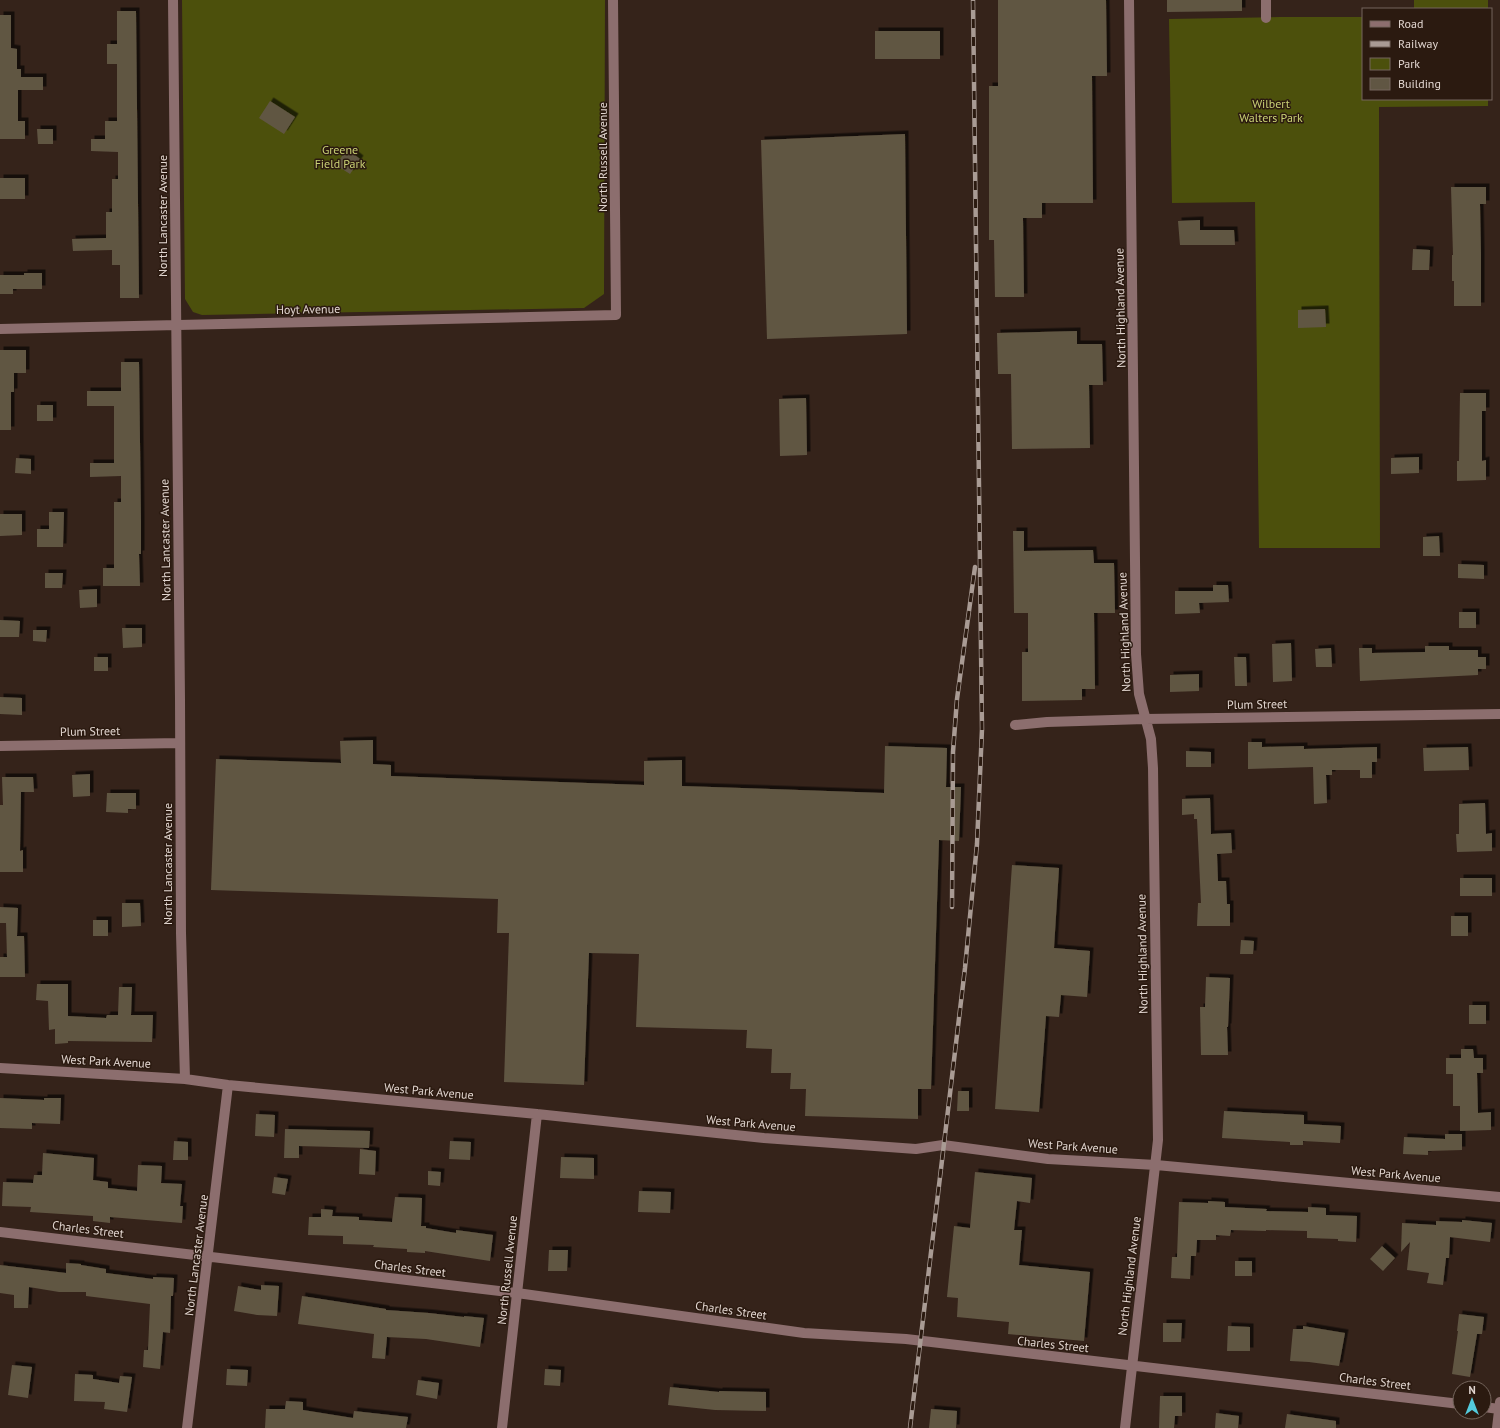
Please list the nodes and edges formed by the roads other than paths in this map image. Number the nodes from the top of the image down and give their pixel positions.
1 (173, 0) edge
2 (614, 0) edge
3 (1129, 0) edge
4 (1266, 0) edge
5 (1266, 18) dead end
6 (616, 315) joint
7 (176, 326) junction
8 (0, 329) edge
9 (1500, 714) edge
10 (1146, 719) junction
11 (1015, 725) dead end
12 (180, 742) junction
13 (0, 746) edge
14 (0, 1068) edge
15 (185, 1079) junction
16 (228, 1085) junction
17 (537, 1114) junction
18 (1156, 1165) junction
19 (1500, 1197) edge
20 (0, 1232) edge
21 (208, 1257) junction
22 (517, 1293) junction
23 (1132, 1366) junction
24 (1452, 1403) edge
25 (1500, 1405) edge
26 (188, 1428) edge
27 (502, 1428) edge
28 (1125, 1428) edge
29 (1497, 1428) edge

1 - 7 street, North Lancaster Avenue
2 - 6 street, North Russell Avenue
3 - 10 street, North Highland Avenue
4 - 5 street
6 - 7 street, Hoyt Avenue
7 - 8 street, Hoyt Avenue
7 - 12 street, North Lancaster Avenue
9 - 10 street, Plum Street
10 - 11 street, Plum Street
10 - 18 street, North Highland Avenue
12 - 13 street, Plum Street
12 - 15 street, North Lancaster Avenue
14 - 15 street, West Park Avenue
15 - 16 street, West Park Avenue
16 - 17 street, West Park Avenue
16 - 21 street, North Lancaster Avenue
17 - 18 street, West Park Avenue
17 - 22 street, North Russell Avenue
18 - 19 street, West Park Avenue
18 - 23 street, North Highland Avenue
20 - 21 street, Charles Street
21 - 22 street, Charles Street
21 - 26 street, North Lancaster Avenue
22 - 23 street, Charles Street
22 - 27 street, North Russell Avenue
23 - 24 street, Charles Street
23 - 28 street, North Highland Avenue
25 - 29 street

